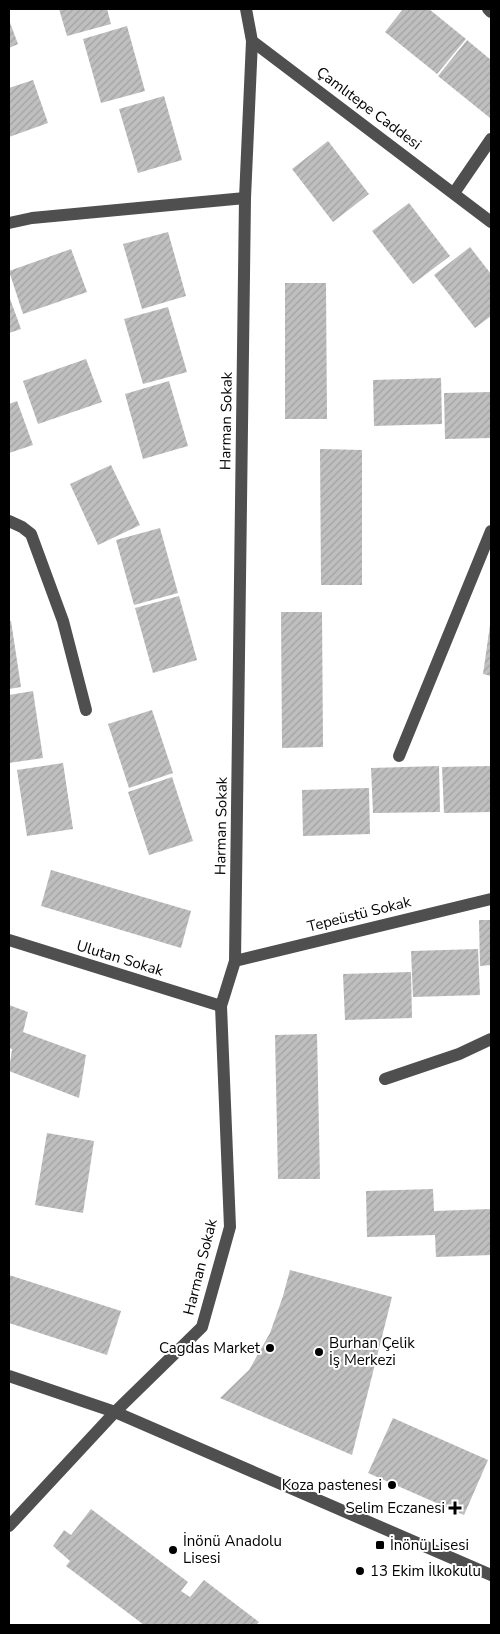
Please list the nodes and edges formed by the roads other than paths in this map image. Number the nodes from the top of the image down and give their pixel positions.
1 (246, 9) edge
2 (488, 9) edge
3 (491, 12) edge
4 (252, 41) junction
5 (491, 139) edge
6 (454, 193) junction
7 (245, 198) junction
8 (491, 222) edge
9 (9, 224) edge
10 (9, 521) edge
11 (491, 531) edge
12 (86, 710) dead end
13 (399, 756) dead end
14 (491, 898) edge
15 (9, 940) edge
16 (235, 961) junction
17 (221, 1006) junction
18 (491, 1039) edge
19 (385, 1079) dead end
20 (9, 1376) edge
21 (115, 1412) junction
22 (9, 1526) edge
23 (491, 1575) edge

1 - 4 street
2 - 3 street
4 - 6 street, Çamlıtepe Caddesi
4 - 7 street, Harman Sokak
5 - 6 street
6 - 8 street, Çamlıtepe Caddesi
7 - 9 street
7 - 16 street, Harman Sokak
10 - 12 street
11 - 13 street
14 - 16 street, Tepeüstü Sokak
15 - 17 street, Ulutan Sokak
16 - 17 street, Harman Sokak
17 - 21 street, Harman Sokak
18 - 19 street
20 - 21 street
21 - 22 street, Harman Sokak
21 - 23 street

